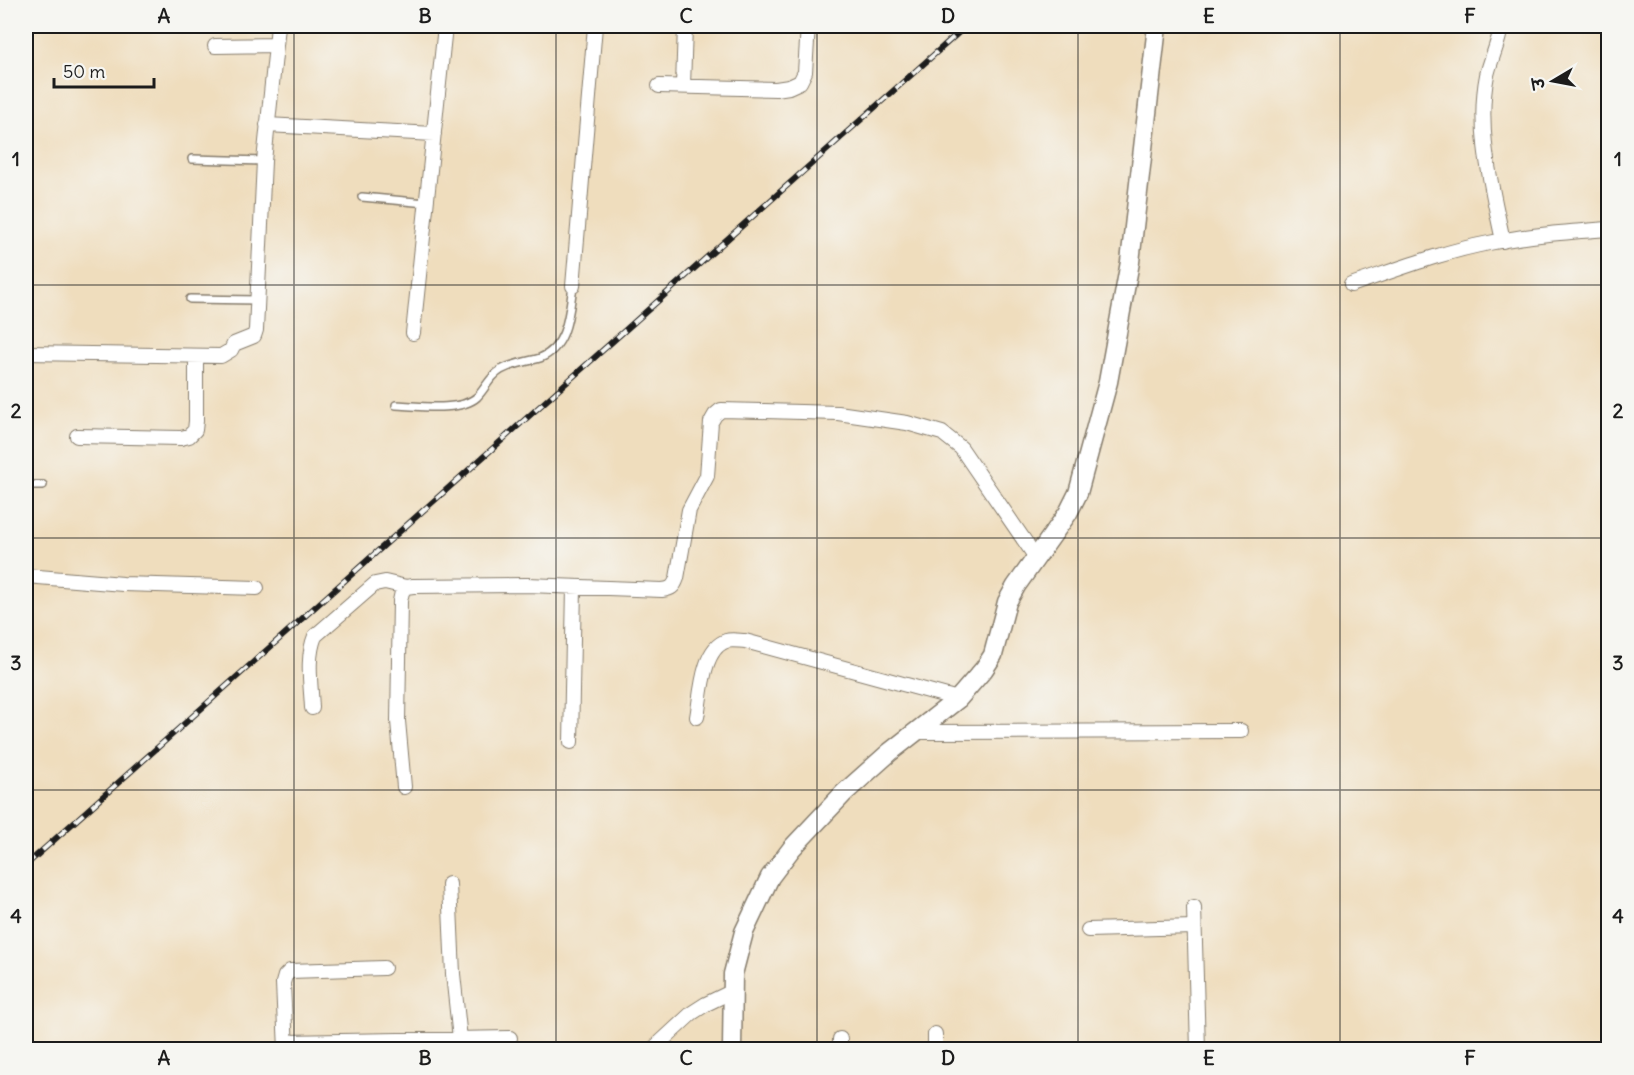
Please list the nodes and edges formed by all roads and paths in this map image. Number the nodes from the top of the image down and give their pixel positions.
1 (278, 26) edge
2 (445, 26) edge
3 (595, 26) edge
4 (685, 26) edge
5 (808, 26) edge
6 (1157, 26) edge
7 (1502, 26) edge
8 (275, 45) junction
9 (215, 46) dead end
10 (658, 86) dead end
11 (683, 86) junction
12 (267, 125) junction
13 (434, 134) junction
14 (192, 159) dead end
15 (264, 161) junction
16 (362, 197) dead end
17 (426, 203) junction
18 (1608, 229) edge
19 (1503, 241) junction
20 (1351, 285) dead end
21 (573, 286) joint
22 (190, 299) dead end
23 (258, 300) junction
24 (413, 333) dead end
25 (26, 353) edge
26 (196, 356) junction
27 (396, 405) dead end
28 (77, 436) dead end
29 (43, 485) dead end
30 (26, 486) edge
31 (1036, 559) junction
32 (26, 576) edge
33 (406, 587) junction
34 (574, 587) junction
35 (257, 588) dead end
36 (958, 699) junction
37 (312, 708) dead end
38 (697, 717) dead end
39 (1241, 731) dead end
40 (916, 732) junction
41 (571, 742) dead end
42 (404, 787) dead end
43 (449, 884) dead end
44 (1194, 907) dead end
45 (1194, 927) junction
46 (1088, 930) dead end
47 (384, 968) dead end
48 (733, 991) junction
49 (935, 1034) dead end
50 (510, 1038) dead end
51 (460, 1039) junction
52 (286, 1046) edge
53 (652, 1050) edge
54 (732, 1050) edge
55 (935, 1050) edge
56 (1198, 1050) edge

1 - 8 street
2 - 13 street
3 - 21 street
4 - 11 street
5 - 11 street
6 - 31 street
7 - 19 street
8 - 9 street
8 - 12 street
10 - 11 street
12 - 13 street
12 - 15 street
13 - 17 street
14 - 15 lane
15 - 23 street
16 - 17 lane
17 - 24 street
18 - 19 street
19 - 20 street
21 - 27 lane
22 - 23 lane
23 - 26 street
25 - 26 street
26 - 28 street
29 - 30 lane
31 - 34 street
31 - 36 street
32 - 35 street
33 - 34 street
33 - 37 street
33 - 42 street
34 - 41 street
36 - 38 street
36 - 40 street
39 - 40 street
40 - 48 street
43 - 51 street
44 - 45 street
45 - 46 street
45 - 56 street
47 - 52 street
48 - 53 street
48 - 54 street
49 - 55 street
50 - 51 street
51 - 52 street

